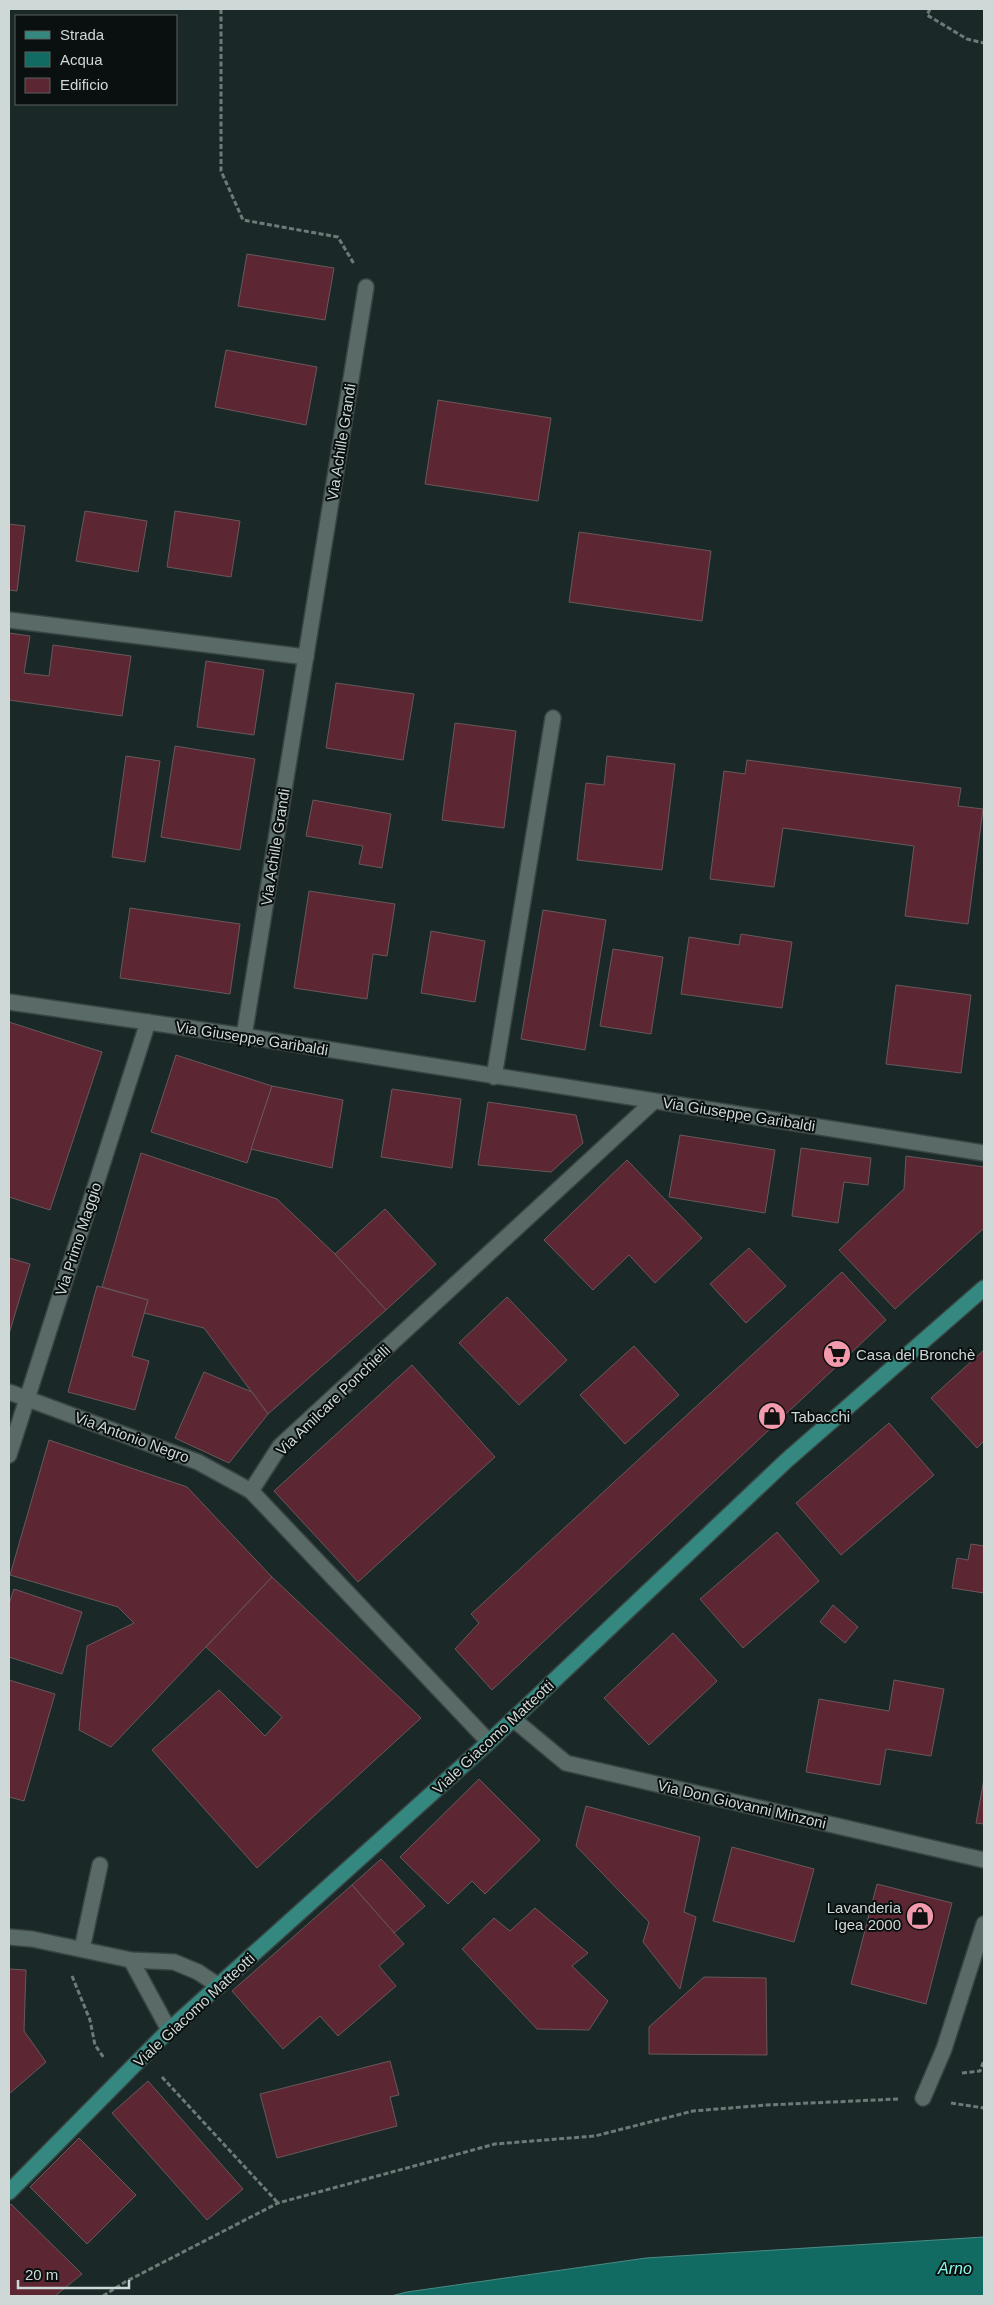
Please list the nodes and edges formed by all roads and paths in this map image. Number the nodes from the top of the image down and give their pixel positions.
1 (220, 9) edge
2 (930, 9) edge
3 (984, 43) edge
4 (366, 287) joint
5 (9, 620) edge
6 (306, 657) junction
7 (553, 718) dead end
8 (9, 1002) edge
9 (148, 1022) junction
10 (244, 1036) junction
11 (494, 1077) junction
12 (654, 1101) junction
13 (984, 1153) edge
14 (984, 1288) edge
15 (9, 1392) edge
16 (27, 1398) junction
17 (9, 1455) edge
18 (251, 1491) junction
19 (513, 1719) junction
20 (489, 1742) junction
21 (984, 1860) edge
22 (100, 1865) dead end
23 (984, 1924) edge
24 (9, 1937) edge
25 (62, 1945) junction
26 (82, 1949) junction
27 (131, 1960) junction
28 (219, 1986) junction
29 (169, 2030) junction
30 (143, 2057) junction
31 (119, 2079) junction
32 (923, 2098) junction
33 (984, 2108) edge
34 (9, 2192) edge
35 (278, 2203) junction
36 (103, 2296) edge

1 - 4 path
2 - 3 path
4 - 6 street, Via Achille Grandi
5 - 6 street
6 - 10 street, Via Achille Grandi
7 - 11 street
8 - 9 street, Via Giuseppe Garibaldi
9 - 10 street, Via Giuseppe Garibaldi
9 - 16 street, Via Primo Maggio
10 - 11 street, Via Giuseppe Garibaldi
11 - 12 street, Via Giuseppe Garibaldi
12 - 13 street, Via Giuseppe Garibaldi
12 - 18 street, Via Amilcare Ponchielli
14 - 19 main road, Viale Giacomo Matteotti
15 - 16 street, Via Antonio Negro
16 - 17 street, Via Primo Maggio
16 - 18 street, Via Antonio Negro
18 - 20 street
19 - 20 main road, Viale Giacomo Matteotti
19 - 21 street, Via Don Giovanni Minzoni
20 - 28 main road, Viale Giacomo Matteotti
22 - 26 street
23 - 32 street
24 - 25 street
25 - 26 street
25 - 31 path
26 - 27 street
27 - 28 street
27 - 29 street
28 - 29 main road, Viale Giacomo Matteotti
29 - 30 main road, Viale Giacomo Matteotti
30 - 31 main road, Viale Giacomo Matteotti
30 - 35 path
31 - 34 main road, Viale Giacomo Matteotti
32 - 33 path
32 - 35 path
35 - 36 path

